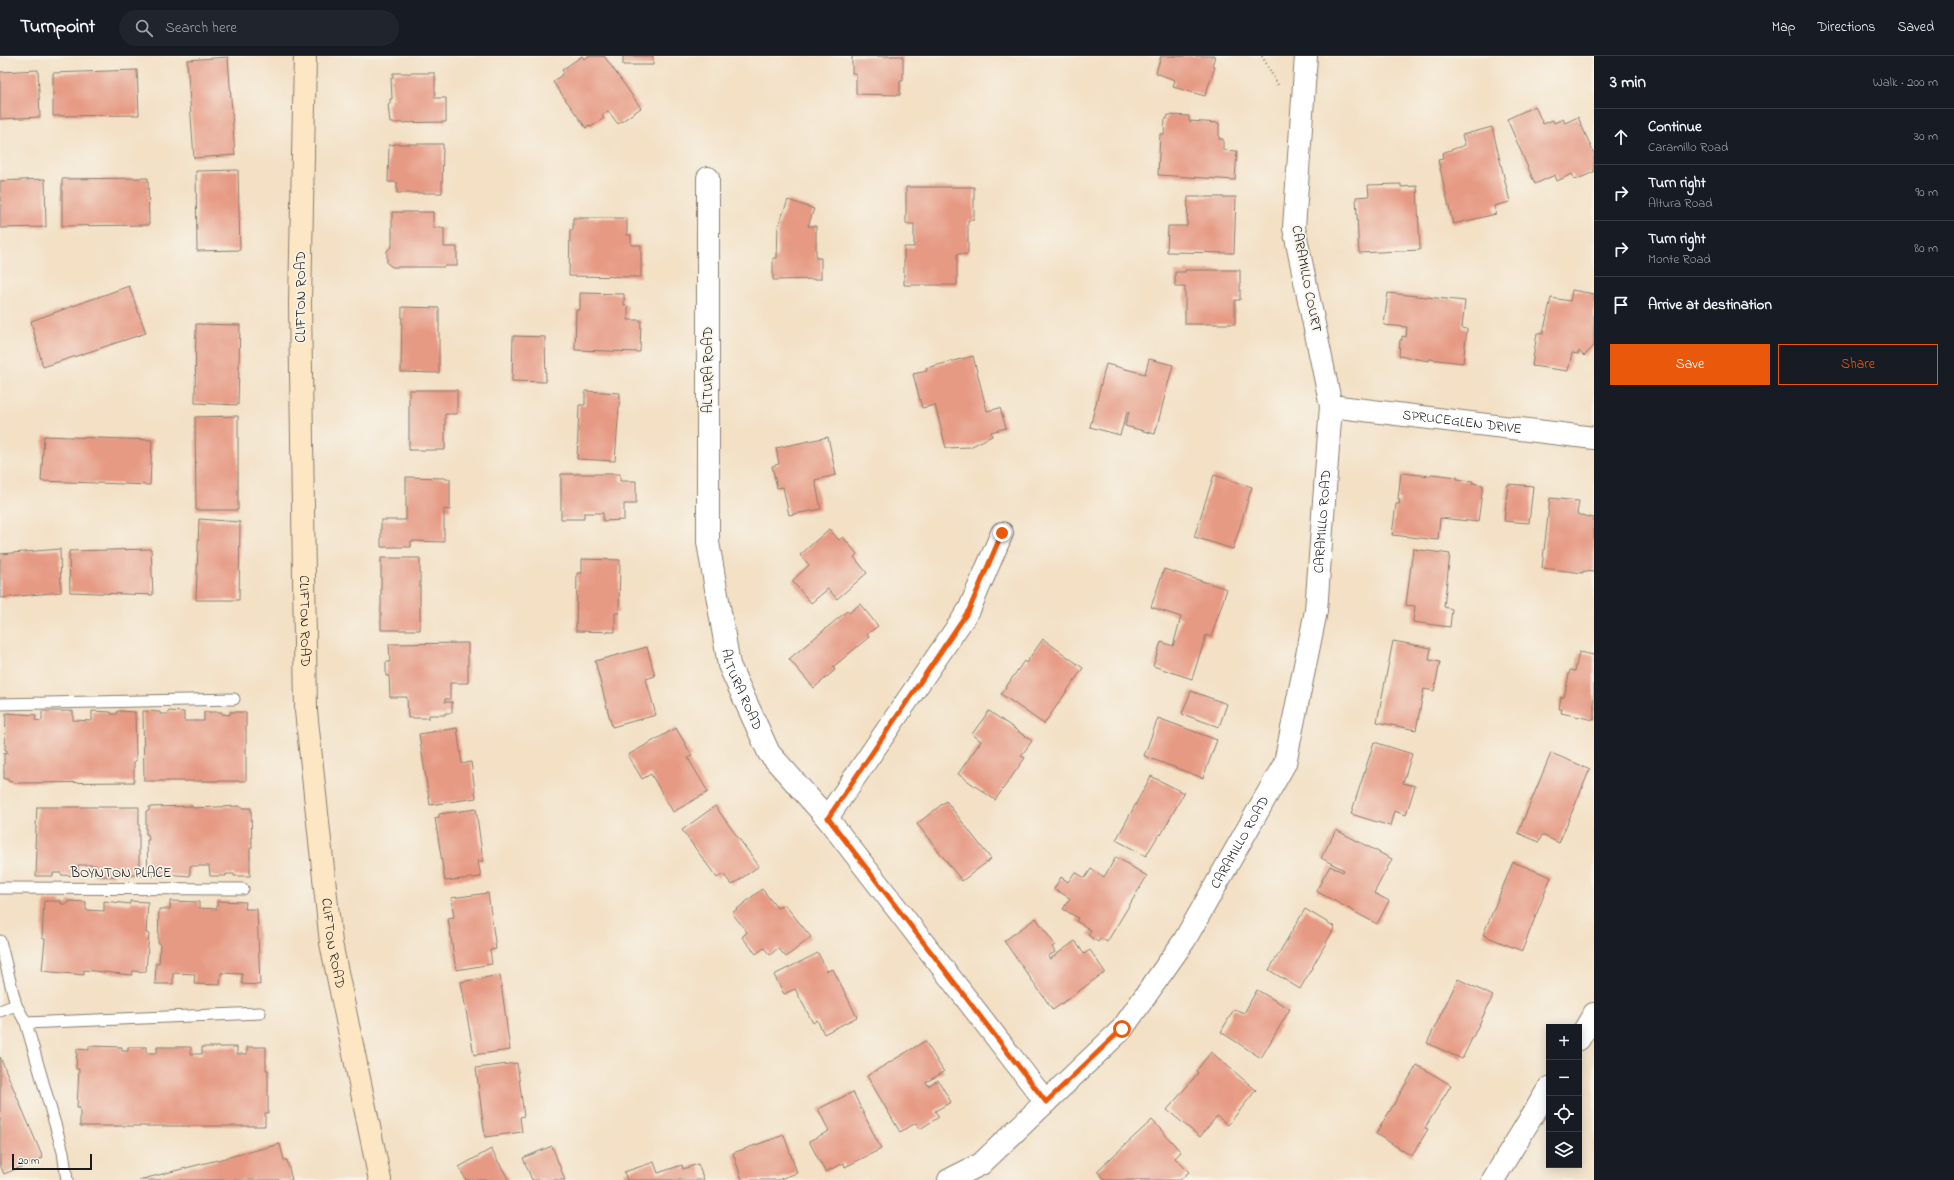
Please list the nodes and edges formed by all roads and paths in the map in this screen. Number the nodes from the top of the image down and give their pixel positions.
1 (305, 56) edge
2 (1306, 56) edge
3 (708, 178) dead end
4 (1331, 406) junction
5 (1594, 438) edge
6 (1002, 533) dead end
7 (234, 699) dead end
8 (0, 704) edge
9 (828, 818) junction
10 (0, 888) edge
11 (243, 889) dead end
12 (0, 941) edge
13 (16, 1005) junction
14 (0, 1011) edge
15 (260, 1013) dead end
16 (1594, 1014) edge
17 (26, 1023) junction
18 (1582, 1034) edge
19 (1546, 1093) edge
20 (1046, 1102) junction
21 (67, 1180) edge
22 (380, 1180) edge
23 (949, 1180) edge
24 (1494, 1180) edge

1 - 22 main road, CLIFTON ROAD
2 - 4 street, CARAMILLO COURT
3 - 9 street, ALTURA ROAD
4 - 5 street, SPRUCEGLEN DRIVE
4 - 20 street, CARAMILLO ROAD
6 - 9 street
7 - 8 lane
9 - 20 street, ALTURA ROAD
10 - 11 lane, BOYNTON PLACE
12 - 13 lane
13 - 14 lane
13 - 17 lane
15 - 17 lane
16 - 18 street
17 - 21 lane
19 - 24 street
20 - 23 street, CARAMILLO ROAD

